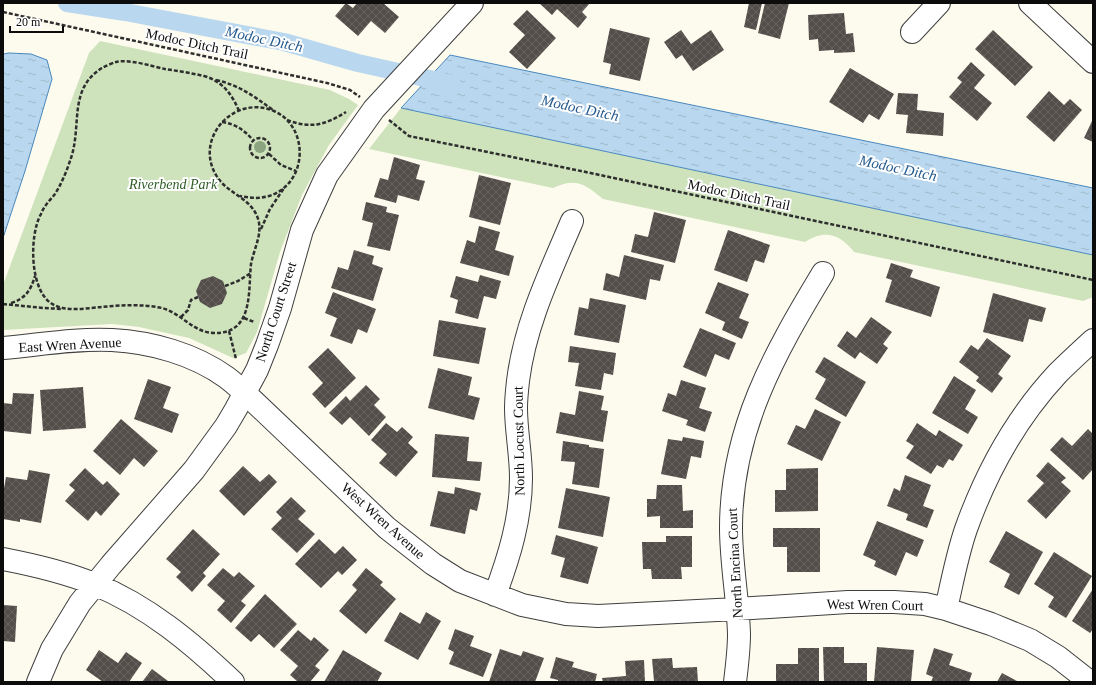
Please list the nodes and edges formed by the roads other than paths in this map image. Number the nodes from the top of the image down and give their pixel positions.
1 (472, 3) edge
2 (939, 3) edge
3 (1030, 3) edge
4 (912, 32) dead end
5 (1093, 62) edge
6 (572, 221) dead end
7 (823, 273) dead end
8 (1093, 340) edge
9 (3, 348) edge
10 (245, 393) junction
11 (3, 559) edge
12 (94, 584) junction
13 (495, 595) junction
14 (736, 609) junction
15 (946, 609) junction
16 (38, 682) edge
17 (234, 682) edge
18 (735, 682) edge
19 (1090, 682) edge

1 - 10 street, North Court Street
2 - 4 street
3 - 5 street
6 - 13 street, North Locust Court
7 - 14 street, North Encina Court
8 - 15 street
9 - 10 street, East Wren Avenue
10 - 12 street, North Court Street
10 - 13 street, West Wren Avenue
11 - 12 street
12 - 16 street, North Court Street
12 - 17 street
13 - 14 street, West Wren Avenue
14 - 15 street, West Wren Court
14 - 18 street, North Encina Court
15 - 19 street, West Wren Court

